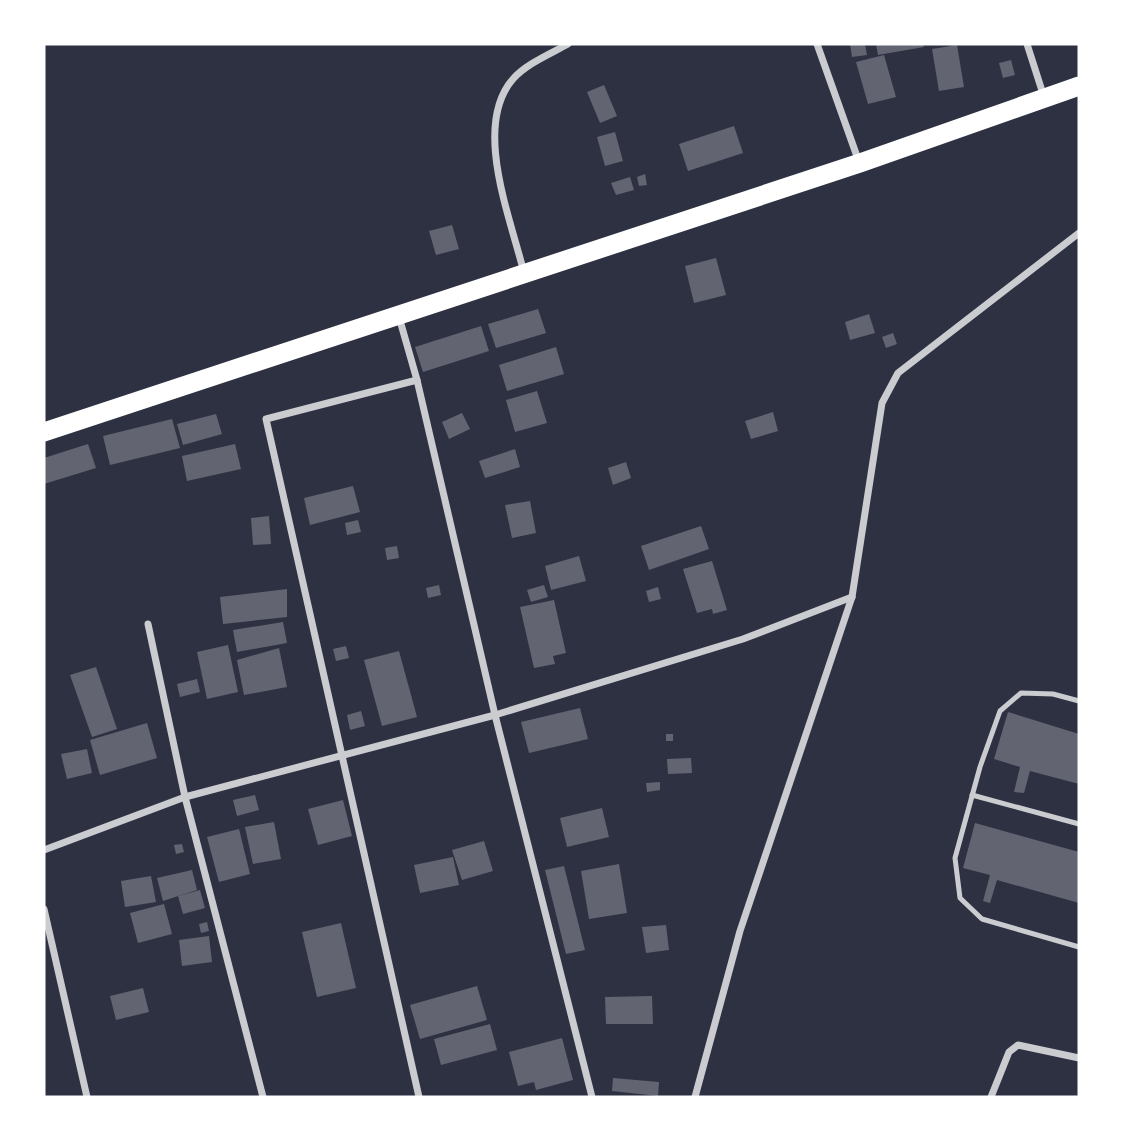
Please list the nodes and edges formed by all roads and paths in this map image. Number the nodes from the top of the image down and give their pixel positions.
1 (568, 44) edge
2 (817, 44) edge
3 (1027, 44) edge
4 (1079, 86) edge
5 (1044, 98) junction
6 (860, 163) junction
7 (1079, 233) edge
8 (524, 274) junction
9 (398, 315) junction
10 (416, 380) junction
11 (44, 432) edge
12 (852, 597) junction
13 (148, 624) dead end
14 (1079, 701) edge
15 (495, 715) junction
16 (340, 754) junction
17 (972, 795) junction
18 (185, 797) junction
19 (1079, 824) edge
20 (44, 850) edge
21 (44, 909) edge
22 (1079, 947) edge
23 (1079, 1058) edge
24 (88, 1097) edge
25 (263, 1097) edge
26 (419, 1097) edge
27 (592, 1097) edge
28 (695, 1097) edge
29 (991, 1097) edge

1 - 8 street
2 - 6 street
3 - 5 street
4 - 5 highway
5 - 6 highway
6 - 8 highway
7 - 12 street
8 - 9 highway
9 - 10 street
9 - 11 highway
10 - 15 street
10 - 16 street
12 - 15 street
12 - 28 street
13 - 18 street
14 - 17 lane
15 - 16 street
15 - 27 street
16 - 18 street
16 - 26 street
17 - 19 lane
17 - 22 lane
18 - 20 street
18 - 25 street
21 - 24 street
23 - 29 street

